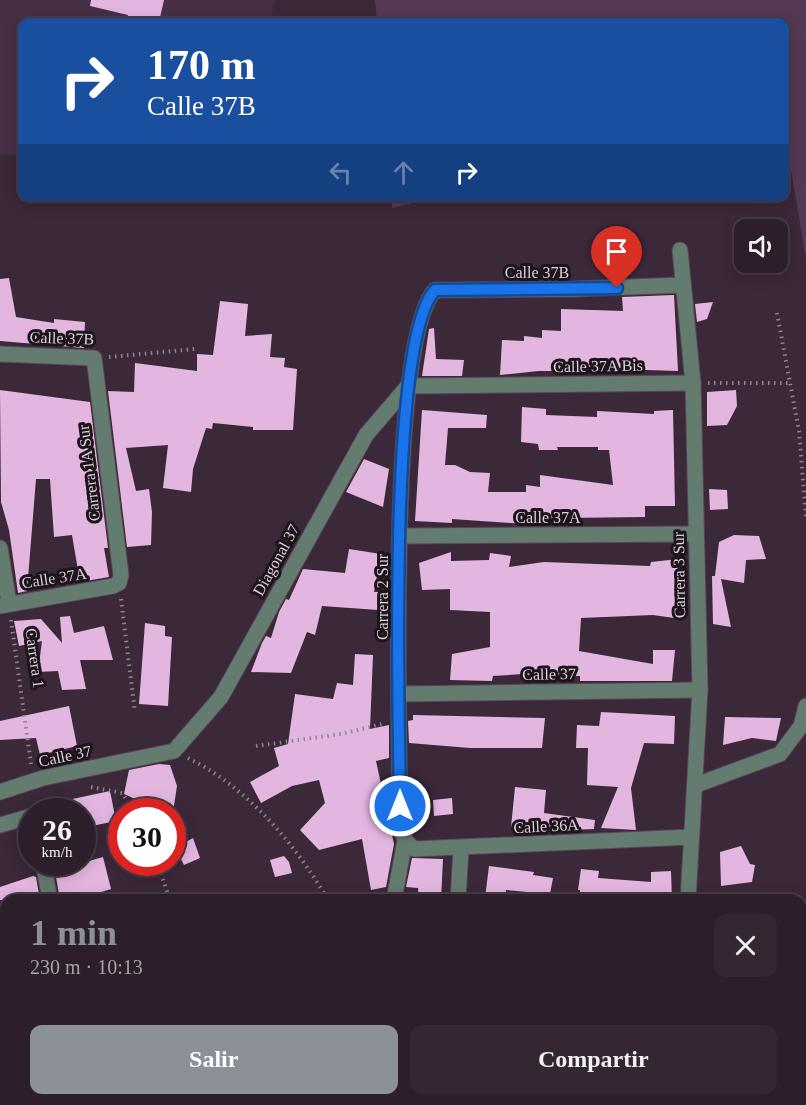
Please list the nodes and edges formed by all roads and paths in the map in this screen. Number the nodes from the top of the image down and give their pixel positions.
1 (680, 250) dead end
2 (683, 285) junction
3 (430, 296) joint
4 (777, 313) dead end
5 (195, 349) dead end
6 (0, 354) edge
7 (94, 358) junction
8 (693, 383) junction
9 (789, 383) junction
10 (408, 387) junction
11 (806, 517) edge
12 (696, 534) junction
13 (400, 536) junction
14 (0, 548) edge
15 (116, 584) junction
16 (5, 604) edge
17 (700, 690) junction
18 (399, 694) junction
19 (806, 706) edge
20 (135, 712) dead end
21 (400, 719) junction
22 (256, 746) dead end
23 (174, 751) junction
24 (32, 773) dead end
25 (696, 785) junction
26 (88, 786) dead end
27 (0, 792) edge
28 (125, 798) edge
29 (18, 820) edge
30 (0, 825) edge
31 (691, 837) junction
32 (405, 840) junction
33 (461, 849) junction
34 (46, 876) edge
35 (162, 876) edge
36 (49, 894) edge
37 (168, 894) edge
38 (325, 894) edge
39 (395, 894) edge
40 (458, 894) edge
41 (688, 894) edge

1 - 2 street, Carrera 3 Sur
2 - 3 street, Calle 37B
2 - 8 street, Carrera 3 Sur
3 - 10 street, Carrera 2 Sur
4 - 9 path
5 - 7 path, Calle 37B
6 - 7 street, Calle 37B
7 - 15 street, Carrera 1A Sur
8 - 9 path
8 - 10 street, Calle 37A Bis
8 - 12 street, Carrera 3 Sur
9 - 11 path
10 - 13 street, Carrera 2 Sur
10 - 23 street, Diagonal 37
12 - 13 street, Calle 37A
12 - 17 street, Carrera 3 Sur
13 - 18 street, Carrera 2 Sur
14 - 16 street
15 - 16 street, Calle 37A
15 - 20 path
16 - 24 path, Carrera 1
17 - 18 street, Calle 37
17 - 25 street, Carrera 3 Sur
18 - 21 street, Carrera 2 Sur
19 - 25 street
21 - 22 path
21 - 32 street, Carrera 2 Sur
23 - 27 street, Calle 37
23 - 38 path
25 - 31 street, Carrera 3 Sur
26 - 28 path
29 - 30 street
31 - 33 street, Calle 36A
31 - 41 street, Carrera 3 Sur
32 - 33 street, Calle 36A
32 - 39 street, Carrera 2 Sur
33 - 40 street
34 - 36 street
35 - 37 path

